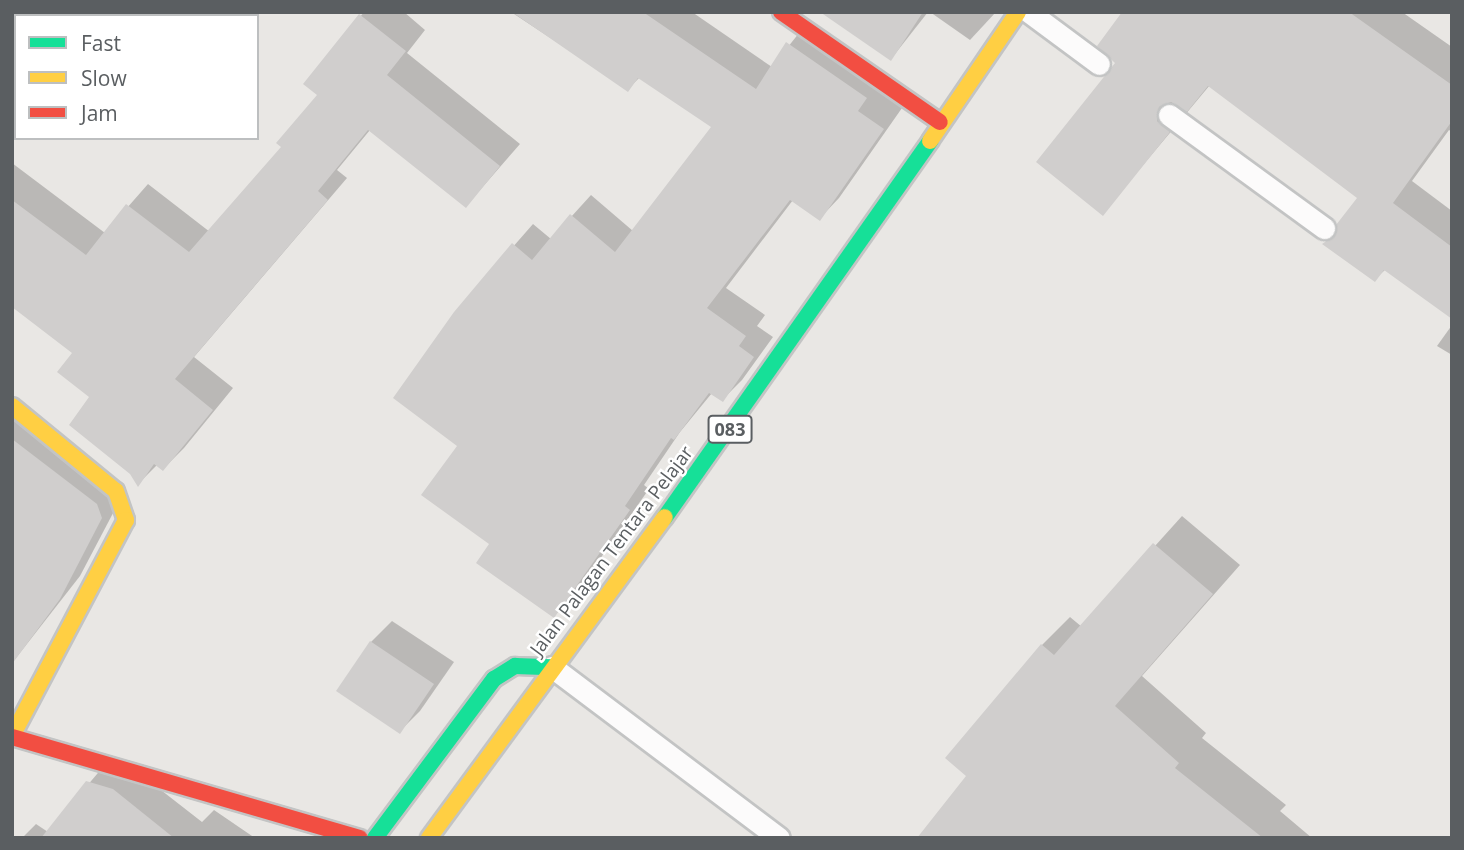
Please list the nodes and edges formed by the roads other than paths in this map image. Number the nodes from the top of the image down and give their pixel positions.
1 (781, 12) edge
2 (1018, 12) edge
3 (1029, 12) edge
4 (1100, 64) dead end
5 (1169, 115) dead end
6 (940, 122) junction
7 (1324, 228) dead end
8 (12, 406) edge
9 (552, 667) junction
10 (12, 736) edge
11 (432, 836) edge
12 (360, 838) edge
13 (375, 838) edge
14 (779, 838) edge

1 - 6 street
2 - 6 street, Jalan Palagan Tentara Pelajar / 083
3 - 4 lane
5 - 7 lane
6 - 9 street, Jalan Palagan Tentara Pelajar / 083
8 - 10 street
9 - 11 street, Jalan Palagan Tentara Pelajar / 083
9 - 13 street
9 - 14 lane
10 - 12 street

